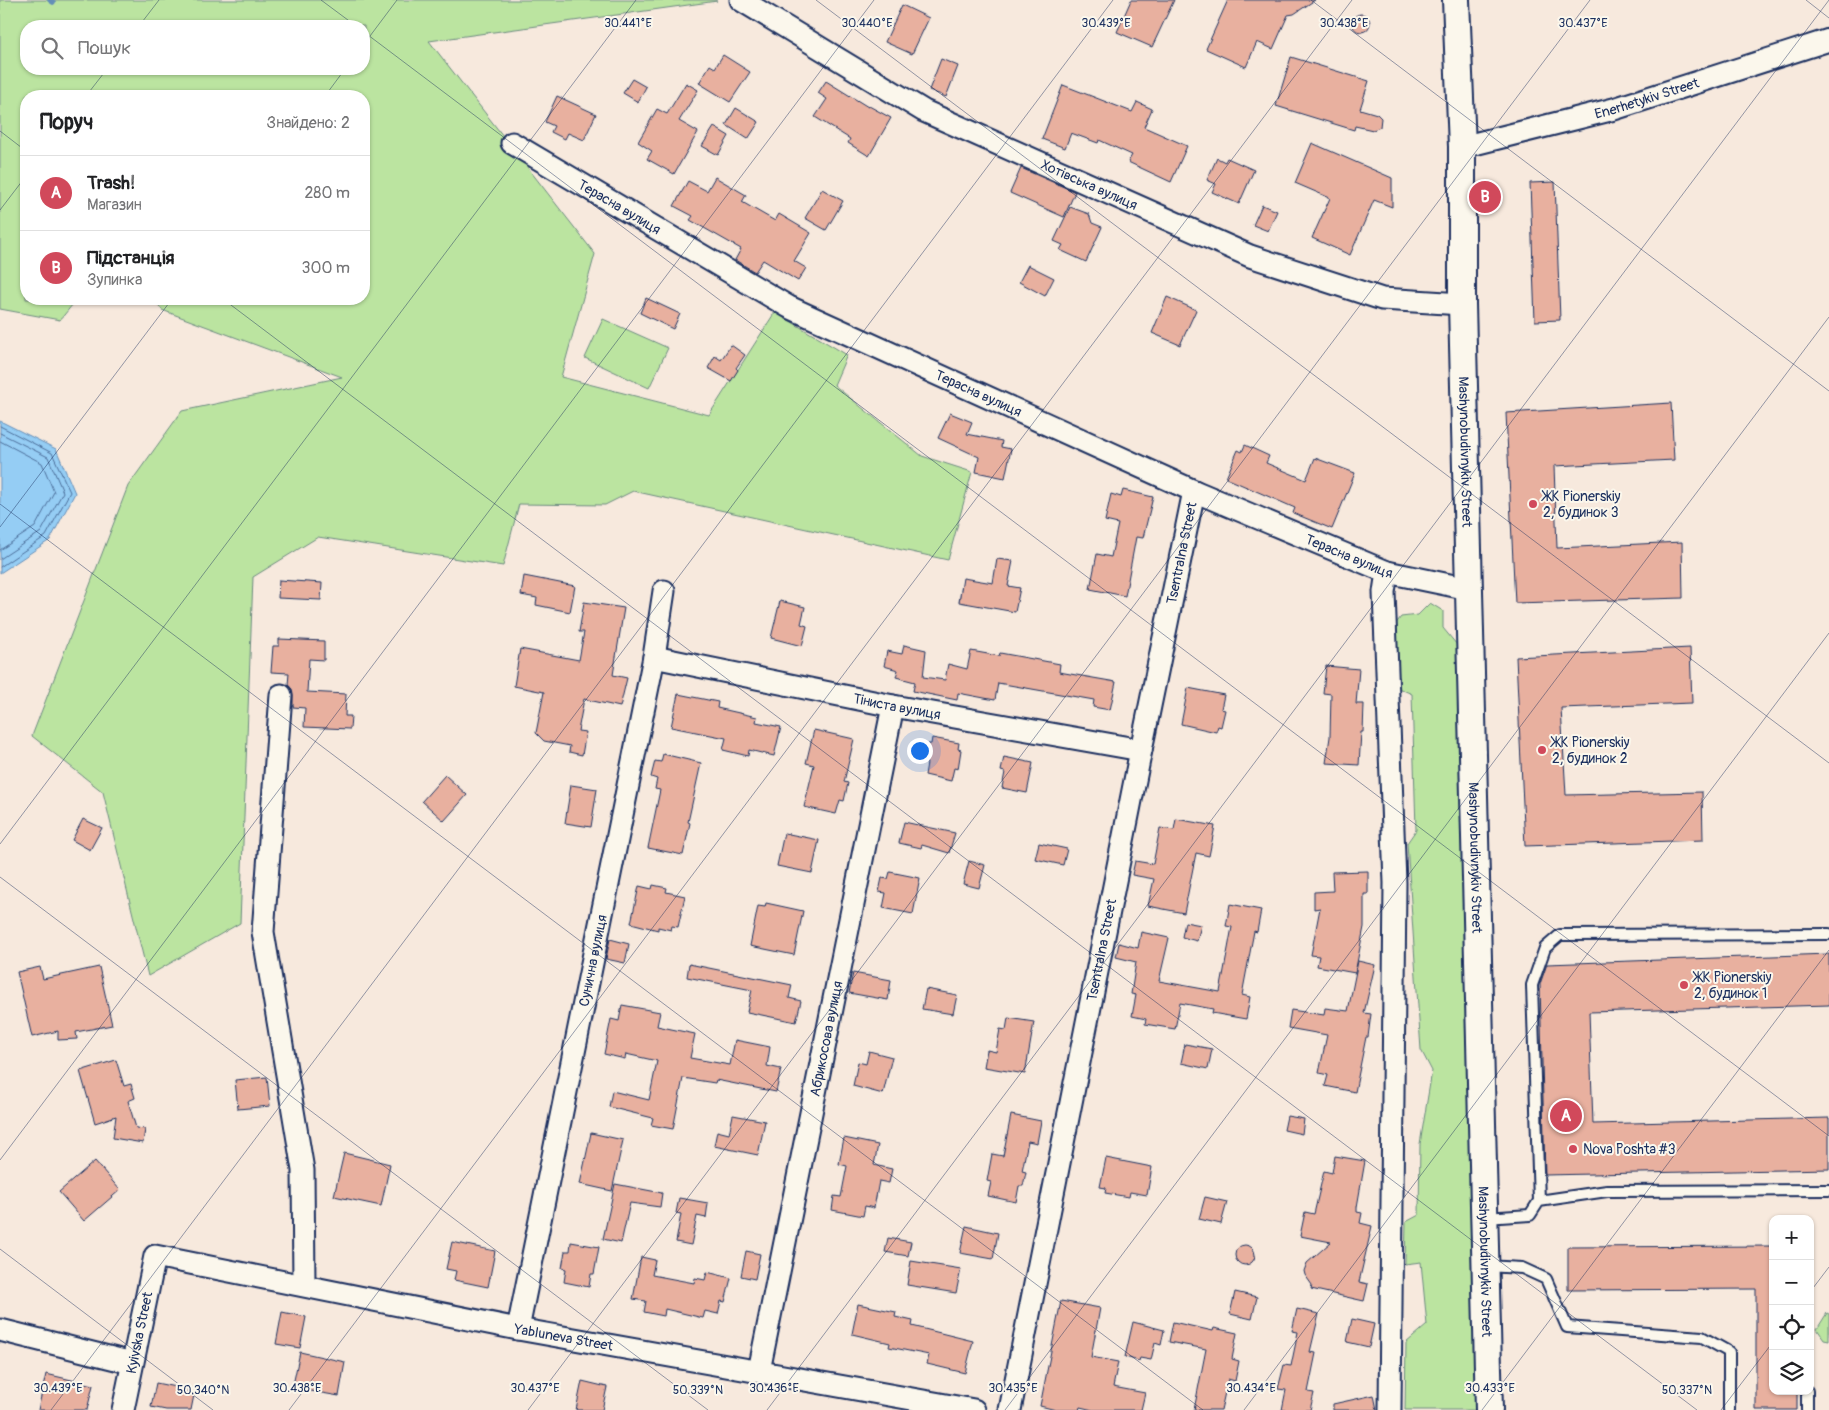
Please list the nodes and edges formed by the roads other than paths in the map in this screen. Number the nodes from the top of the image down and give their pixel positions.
1 (741, 0) edge
2 (1452, 1) edge
3 (1829, 40) edge
4 (512, 143) dead end
5 (1462, 147) junction
6 (1462, 304) junction
7 (1194, 491) junction
8 (1387, 572) junction
9 (1469, 589) junction
10 (664, 591) dead end
11 (654, 657) junction
12 (281, 695) dead end
13 (893, 706) junction
14 (1141, 750) junction
15 (1829, 934) edge
16 (1829, 1190) edge
17 (1539, 1201) junction
18 (1484, 1218) junction
19 (154, 1256) joint
20 (1485, 1266) junction
21 (304, 1285) junction
22 (518, 1329) junction
23 (0, 1330) edge
24 (132, 1363) junction
25 (759, 1371) junction
26 (1807, 1395) edge
27 (123, 1410) edge
28 (974, 1410) edge
29 (1010, 1410) edge
30 (1390, 1410) edge
31 (1488, 1410) edge
32 (1729, 1410) edge
33 (1807, 1410) edge

1 - 6 street, Хотівська вулиця
2 - 5 street, Mashynobudivnykiv Street
3 - 5 street, Enerhetykiv Street
4 - 7 street, Терасна вулиця
5 - 6 street, Mashynobudivnykiv Street
6 - 9 street, Mashynobudivnykiv Street
7 - 8 street, Терасна вулиця
7 - 14 street, Tsentralna Street
8 - 9 street, Терасна вулиця
8 - 30 street
9 - 18 street, Mashynobudivnykiv Street
10 - 11 street, Сунична вулиця
11 - 13 street, Тіниста вулиця
11 - 22 street, Сунична вулиця
12 - 21 street
13 - 14 street, Тіниста вулиця
13 - 25 street, Абрикосова вулиця
14 - 29 street, Tsentralna Street
15 - 17 lane
16 - 17 lane
17 - 18 lane
18 - 20 street, Mashynobudivnykiv Street
19 - 21 street, Yabluneva Street
19 - 24 street, Kyivska Street
20 - 31 street, Mashynobudivnykiv Street
20 - 32 lane
21 - 22 street, Yabluneva Street
22 - 25 street, Yabluneva Street
23 - 24 street
24 - 27 street, Kyivska Street
25 - 28 street, Yabluneva Street
26 - 33 lane

